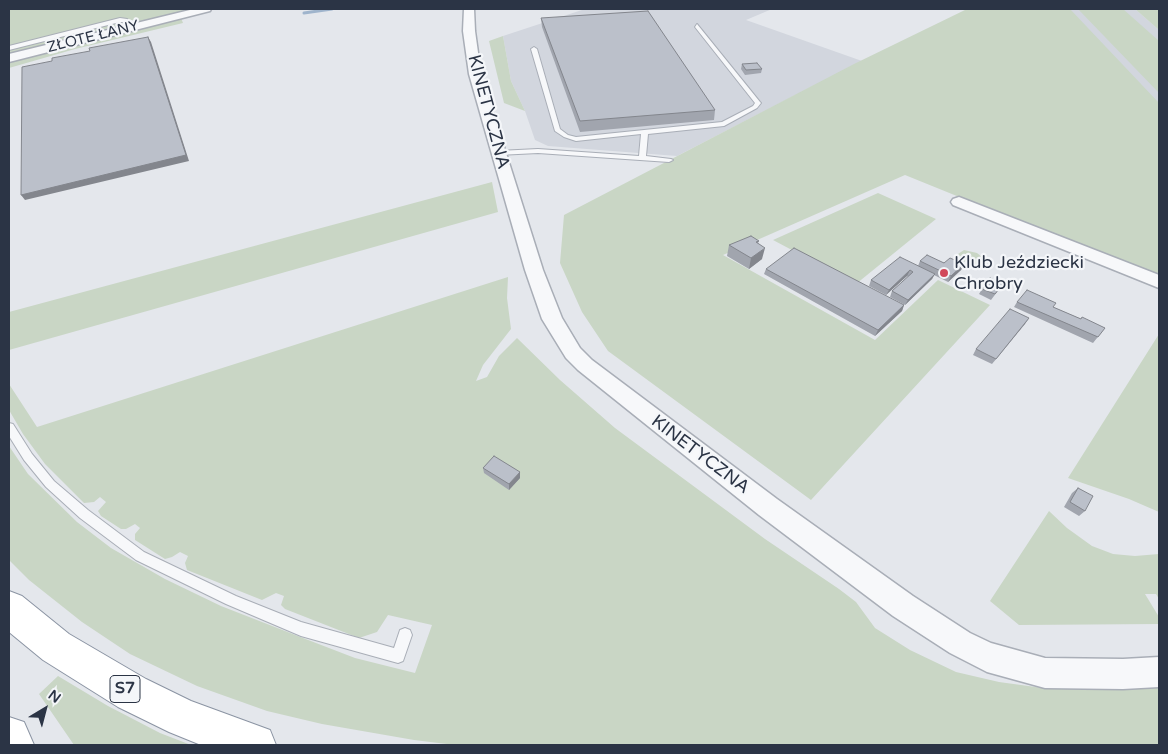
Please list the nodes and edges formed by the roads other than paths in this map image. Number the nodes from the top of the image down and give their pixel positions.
1 (206, 9) edge
2 (469, 9) edge
3 (697, 26) dead end
4 (133, 27) junction
5 (9, 48) edge
6 (534, 49) dead end
7 (9, 58) edge
8 (644, 132) junction
9 (498, 153) junction
10 (642, 158) junction
11 (669, 160) dead end
12 (959, 202) dead end
13 (1159, 282) edge
14 (9, 427) edge
15 (9, 608) edge
16 (405, 635) dead end
17 (1159, 672) edge
18 (9, 737) edge
19 (13, 745) edge
20 (255, 745) edge

1 - 4 street, ZŁOTE ŁANY
2 - 9 street, KINETYCZNA
3 - 8 lane
4 - 5 lane
4 - 7 street, ZŁOTE ŁANY
6 - 8 lane
8 - 10 lane
9 - 10 lane
9 - 17 street, KINETYCZNA
10 - 11 lane
12 - 13 street
14 - 16 lane
15 - 20 highway, S7
18 - 19 highway

